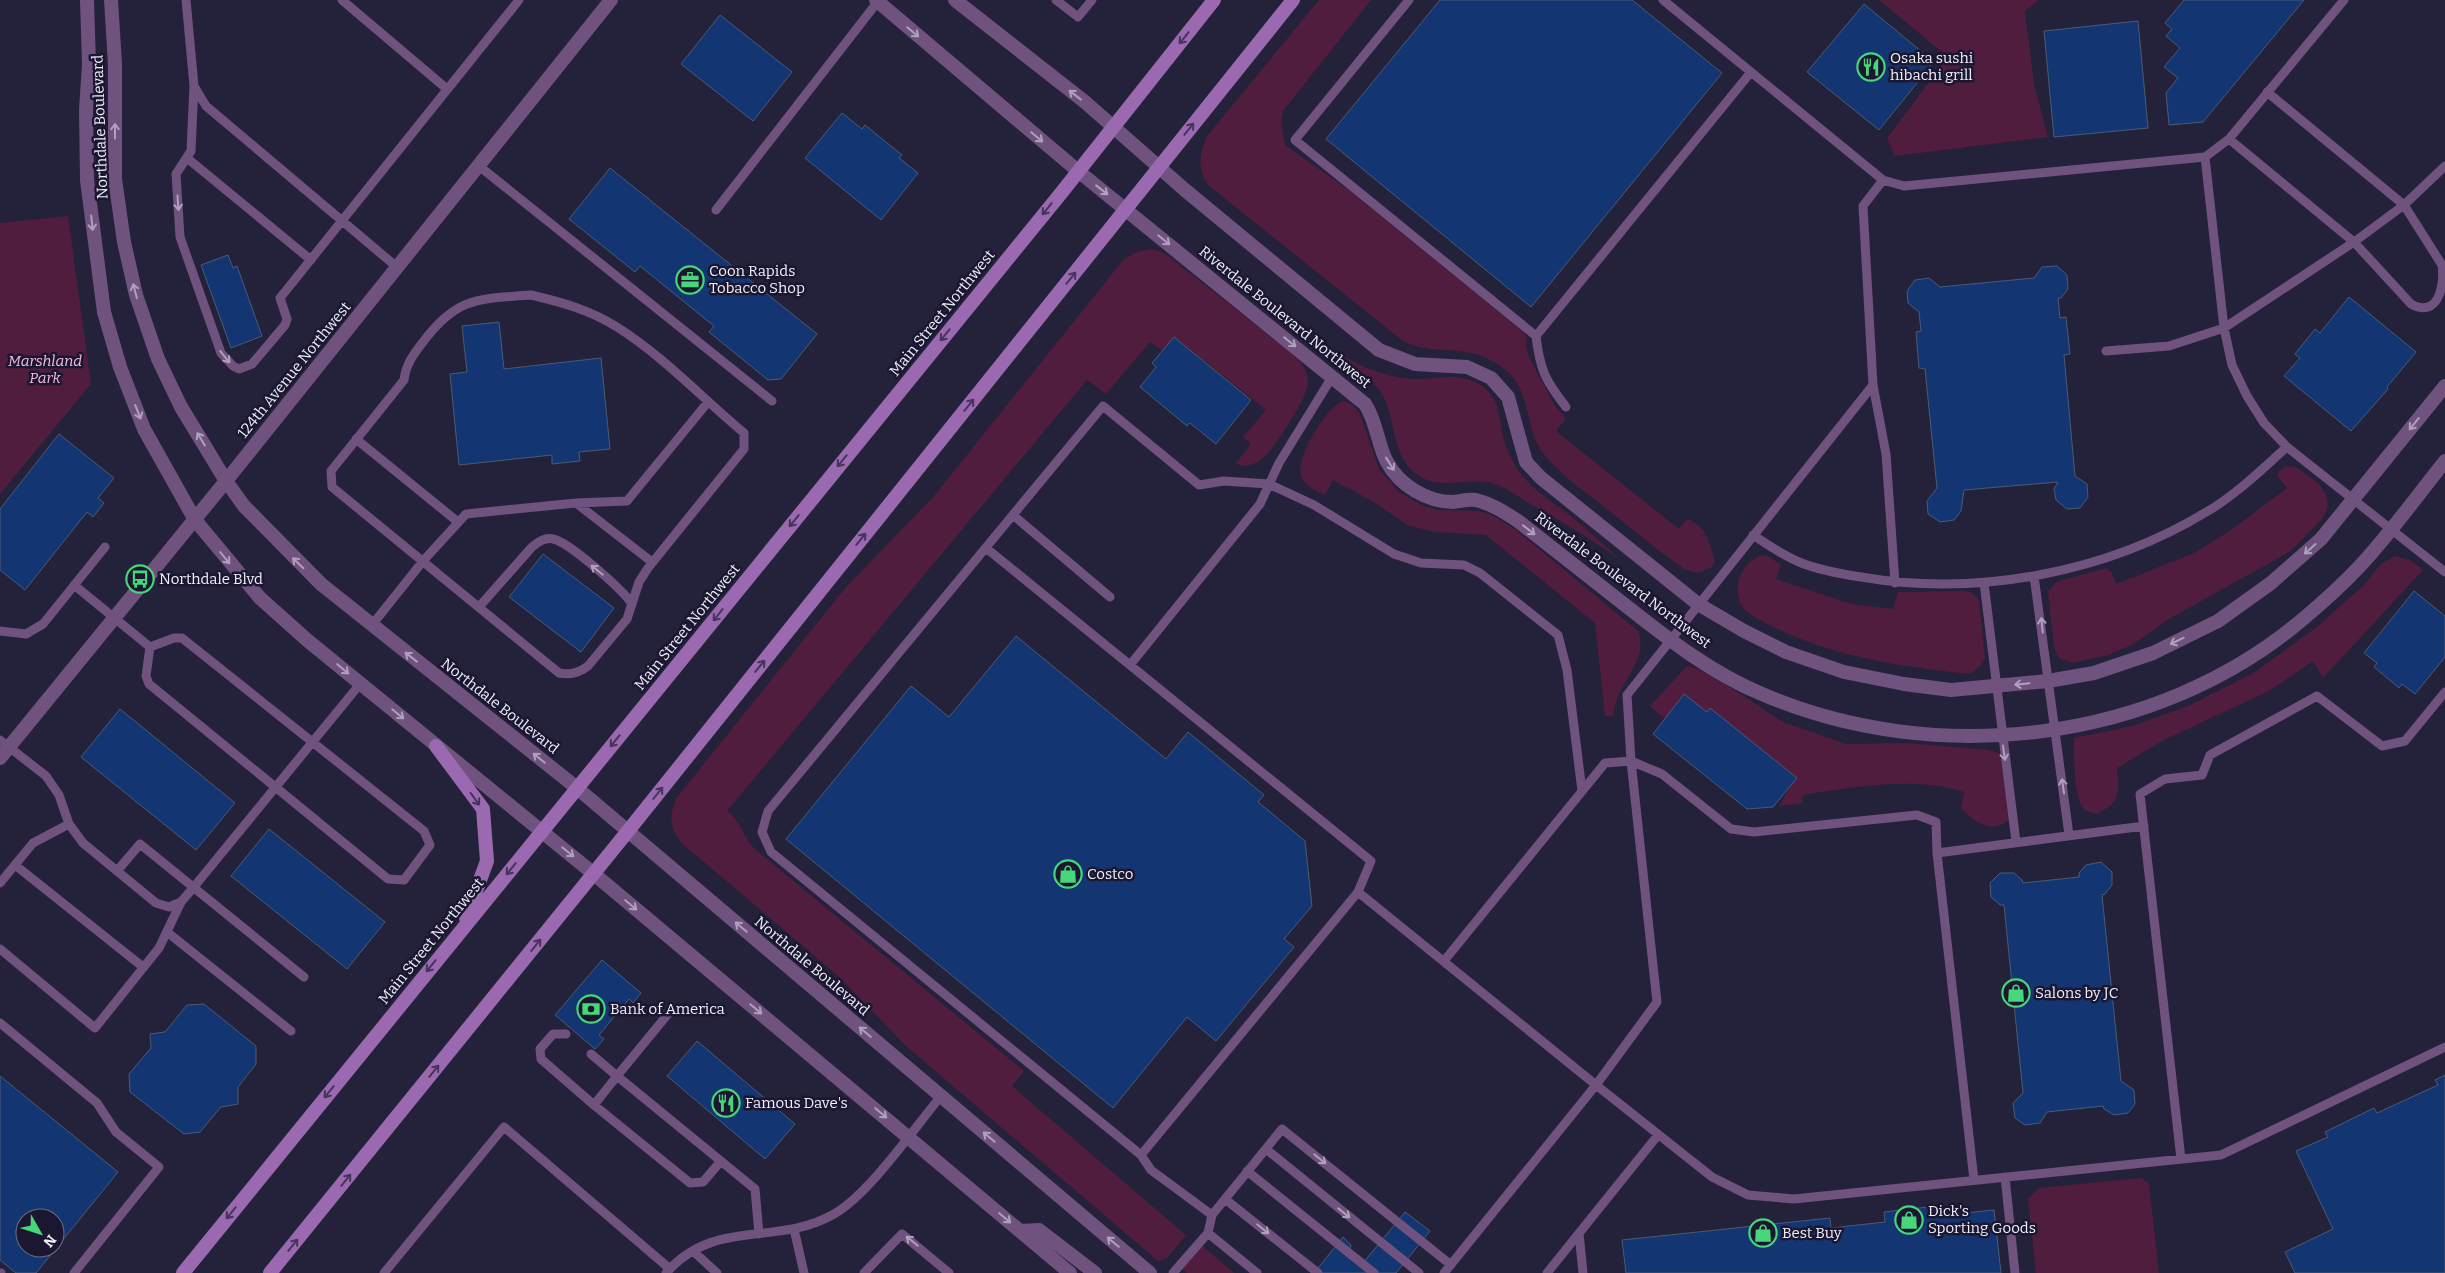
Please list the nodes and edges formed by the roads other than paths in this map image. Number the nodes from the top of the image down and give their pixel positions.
1 (88, 0) edge
2 (111, 0) edge
3 (186, 0) edge
4 (342, 0) edge
5 (519, 0) edge
6 (611, 0) edge
7 (877, 0) edge
8 (955, 0) edge
9 (1056, 0) edge
10 (1092, 0) edge
11 (1214, 0) edge
12 (1293, 0) edge
13 (1408, 0) edge
14 (1663, 0) edge
15 (2344, 0) edge
16 (1751, 72) junction
17 (194, 86) junction
18 (447, 89) junction
19 (2268, 92) junction
20 (1112, 127) junction
21 (2229, 139) junction
22 (2205, 157) junction
23 (187, 158) junction
24 (479, 166) junction
25 (2445, 166) edge
26 (1158, 167) junction
27 (1078, 171) junction
28 (1883, 180) junction
29 (2404, 205) junction
30 (1126, 209) junction
31 (716, 210) dead end
32 (343, 221) junction
33 (2354, 242) junction
34 (311, 260) junction
35 (398, 268) junction
36 (2224, 328) junction
37 (1536, 336) junction
38 (2106, 351) dead end
39 (1332, 376) junction
40 (1873, 385) junction
41 (2445, 386) edge
42 (772, 401) dead end
43 (708, 402) junction
44 (1566, 407) dead end
45 (356, 439) junction
46 (2287, 447) junction
47 (2445, 461) edge
48 (226, 481) junction
49 (1269, 484) junction
50 (2354, 499) junction
51 (576, 503) junction
52 (1013, 515) junction
53 (195, 520) junction
54 (458, 522) junction
55 (2391, 528) junction
56 (1754, 535) junction
57 (105, 547) dead end
58 (986, 548) junction
59 (423, 561) junction
60 (652, 562) junction
61 (2445, 572) edge
62 (2034, 576) junction
63 (1895, 583) junction
64 (1984, 583) junction
65 (74, 585) junction
66 (1110, 597) dead end
67 (632, 604) junction
68 (1698, 604) junction
69 (480, 607) junction
70 (114, 619) junction
71 (372, 625) junction
72 (1, 635) edge
73 (1670, 640) junction
74 (150, 647) junction
75 (1130, 665) junction
76 (2048, 681) junction
77 (360, 684) junction
78 (1996, 686) junction
79 (2445, 692) edge
80 (2054, 728) junction
81 (2002, 734) junction
82 (4, 743) edge
83 (311, 743) junction
84 (436, 746) junction
85 (0, 758) edge
86 (1632, 761) junction
87 (275, 788) junction
88 (577, 788) junction
89 (1582, 791) junction
90 (69, 824) junction
91 (2144, 826) junction
92 (541, 831) junction
93 (628, 831) junction
94 (2069, 835) junction
95 (2016, 842) junction
96 (1937, 853) junction
97 (14, 865) junction
98 (117, 871) junction
99 (594, 874) junction
100 (0, 883) edge
101 (193, 888) junction
102 (1358, 892) junction
103 (181, 902) junction
104 (462, 928) junction
105 (166, 932) junction
106 (0, 949) edge
107 (1444, 961) junction
108 (143, 967) junction
109 (304, 977) dead end
110 (668, 1014) dead end
111 (0, 1023) edge
112 (291, 1031) dead end
113 (566, 1034) dead end
114 (2445, 1047) edge
115 (591, 1054) dead end
116 (617, 1076) junction
117 (1596, 1085) junction
118 (940, 1096) junction
119 (594, 1105) junction
120 (1658, 1135) junction
121 (908, 1136) junction
122 (1266, 1149) junction
123 (1141, 1155) junction
124 (2180, 1159) junction
125 (721, 1161) junction
126 (1247, 1172) junction
127 (2005, 1177) junction
128 (1974, 1180) junction
129 (1225, 1199) junction
130 (1212, 1215) junction
131 (794, 1229) junction
132 (1020, 1231) junction
133 (1208, 1233) junction
134 (1579, 1233) junction
135 (759, 1234) junction
136 (693, 1251) junction
137 (1451, 1265) junction
138 (668, 1271) edge
139 (74, 1273) edge
140 (182, 1273) edge
141 (270, 1273) edge
142 (384, 1273) edge
143 (717, 1273) edge
144 (804, 1273) edge
145 (864, 1273) edge
146 (949, 1273) edge
147 (1070, 1273) edge
148 (1095, 1273) edge
149 (1150, 1273) edge
150 (1173, 1273) edge
151 (1257, 1273) edge
152 (1318, 1273) edge
153 (1374, 1273) edge
154 (1419, 1273) edge
155 (1444, 1273) edge
156 (1547, 1273) edge
157 (1583, 1273) edge
158 (2015, 1273) edge

1 -> 53 street, Northdale Boulevard
48 -> 2 street, Northdale Boulevard
3 - 17 lane
4 - 18 lane
5 - 18 lane
6 - 24 street, 124th Avenue Northwest
7 -> 27 street, Riverdale Boulevard Northwest
7 - 31 lane
20 -> 8 street, Riverdale Boulevard Northwest
9 - 10 lane
11 -> 20 main road, Main Street Northwest
26 -> 12 main road
13 - 37 lane
14 - 16 lane
15 - 19 lane
16 - 28 lane
16 - 37 lane
17 - 23 lane
17 - 32 lane
18 - 32 lane
19 - 21 lane
19 - 29 lane
20 - 26 street, Riverdale Boulevard Northwest
20 - 27 main road, Main Street Northwest
21 - 22 lane
21 - 33 lane
22 - 28 lane
22 - 36 lane
23 - 34 lane
23 -> 34 lane
24 - 35 street, 124th Avenue Northwest
24 - 42 lane
25 - 29 lane
26 - 30 main road
26 - 68 street, Riverdale Boulevard Northwest
27 -> 30 street, Riverdale Boulevard Northwest
27 -> 88 main road, Main Street Northwest
28 - 40 lane
29 - 33 lane
29 - 33 lane
30 -> 39 street, Riverdale Boulevard Northwest
93 -> 30 main road
32 - 34 lane
32 - 35 lane
33 - 36 lane
35 - 48 street, 124th Avenue Northwest
36 - 38 lane
36 - 46 lane
37 - 44 lane
39 - 49 lane
39 -> 73 street, Riverdale Boulevard Northwest
40 - 56 lane
40 - 63 lane
41 -> 50 street, Riverdale Boulevard Northwest
43 - 45 lane
43 - 51 lane
43 - 60 lane
45 - 54 lane
45 - 59 lane
46 - 50 lane
46 - 62 lane
47 - 55 street, Riverdale Boulevard Northwest
48 - 53 street, 124th Avenue Northwest
71 -> 48 street, Northdale Boulevard
49 - 52 lane
49 - 75 lane
49 - 89 lane
50 - 55 lane
50 -> 76 street, Riverdale Boulevard Northwest
51 - 54 lane
51 - 60 lane
52 - 58 lane
52 - 66 lane
53 - 70 street, 124th Avenue Northwest
53 -> 77 street, Northdale Boulevard
54 - 59 lane
55 - 61 lane
55 - 80 street, Riverdale Boulevard Northwest
56 - 63 lane
56 - 68 lane
57 - 65 lane
58 - 75 lane
58 - 123 lane
59 - 69 lane
59 - 71 lane
60 - 67 lane
62 - 64 lane
76 -> 62 lane
63 - 64 lane
64 - 78 lane
65 - 70 lane
65 - 72 lane
67 -> 69 lane
67 - 69 lane
68 - 73 lane
68 - 78 street, Riverdale Boulevard Northwest
70 - 74 lane
70 - 82 street, 124th Avenue Northwest
88 -> 71 street, Northdale Boulevard
73 - 81 street, Riverdale Boulevard Northwest
73 - 86 lane
74 - 83 lane
74 - 87 lane
75 - 102 lane
76 -> 78 street, Riverdale Boulevard Northwest
76 - 80 lane
77 - 83 lane
77 -> 84 street, Northdale Boulevard
78 - 81 lane
79 - 91 lane
80 - 81 street, Riverdale Boulevard Northwest
94 -> 80 lane
81 -> 95 lane
82 - 85 street, 124th Avenue Northwest
82 - 90 lane
83 - 87 lane
83 - 87 lane
84 - 92 street, Northdale Boulevard
84 -> 104 main road
86 - 89 lane
86 - 96 lane
86 - 117 lane
87 - 101 lane
88 - 92 main road, Main Street Northwest
88 - 93 street, Northdale Boulevard
89 - 107 lane
90 - 97 lane
90 - 98 lane
91 - 94 lane
91 - 124 lane
92 -> 99 street, Northdale Boulevard
92 -> 104 main road, Main Street Northwest
93 - 99 main road
118 -> 93 street, Northdale Boulevard
94 - 95 lane
95 - 96 lane
96 - 128 lane
97 - 100 lane
97 - 108 lane
98 - 101 lane
98 - 103 lane
99 -> 121 street, Northdale Boulevard
141 -> 99 main road
101 - 103 lane
101 - 109 lane
102 - 107 lane
102 - 123 lane
103 - 105 lane
104 -> 140 main road, Main Street Northwest
105 - 108 lane
105 - 112 lane
106 - 108 lane
107 - 117 lane
110 - 116 lane
111 - 139 lane
113 - 119 lane
114 - 124 lane
115 - 116 lane
116 - 119 lane
116 - 125 lane
117 - 120 lane
117 - 137 lane
118 - 121 lane
149 -> 118 street, Northdale Boulevard
119 - 125 lane
120 - 128 lane
120 - 134 lane
121 - 131 lane
121 -> 132 street, Northdale Boulevard
122 - 126 lane
122 -> 137 lane
122 -> 154 lane
123 - 130 lane
124 - 127 lane
125 - 135 lane
126 - 129 lane
126 - 153 lane
127 - 128 lane
127 - 158 lane
129 - 130 lane
129 -> 152 lane
130 - 133 lane
131 - 135 lane
131 - 144 lane
132 - 147 street, Northdale Boulevard
132 - 148 street
133 - 150 lane
133 - 151 lane
134 - 156 lane
134 - 157 lane
135 - 136 lane
136 - 138 lane
136 - 143 lane
137 - 155 lane
138 - 142 lane
146 -> 145 lane

